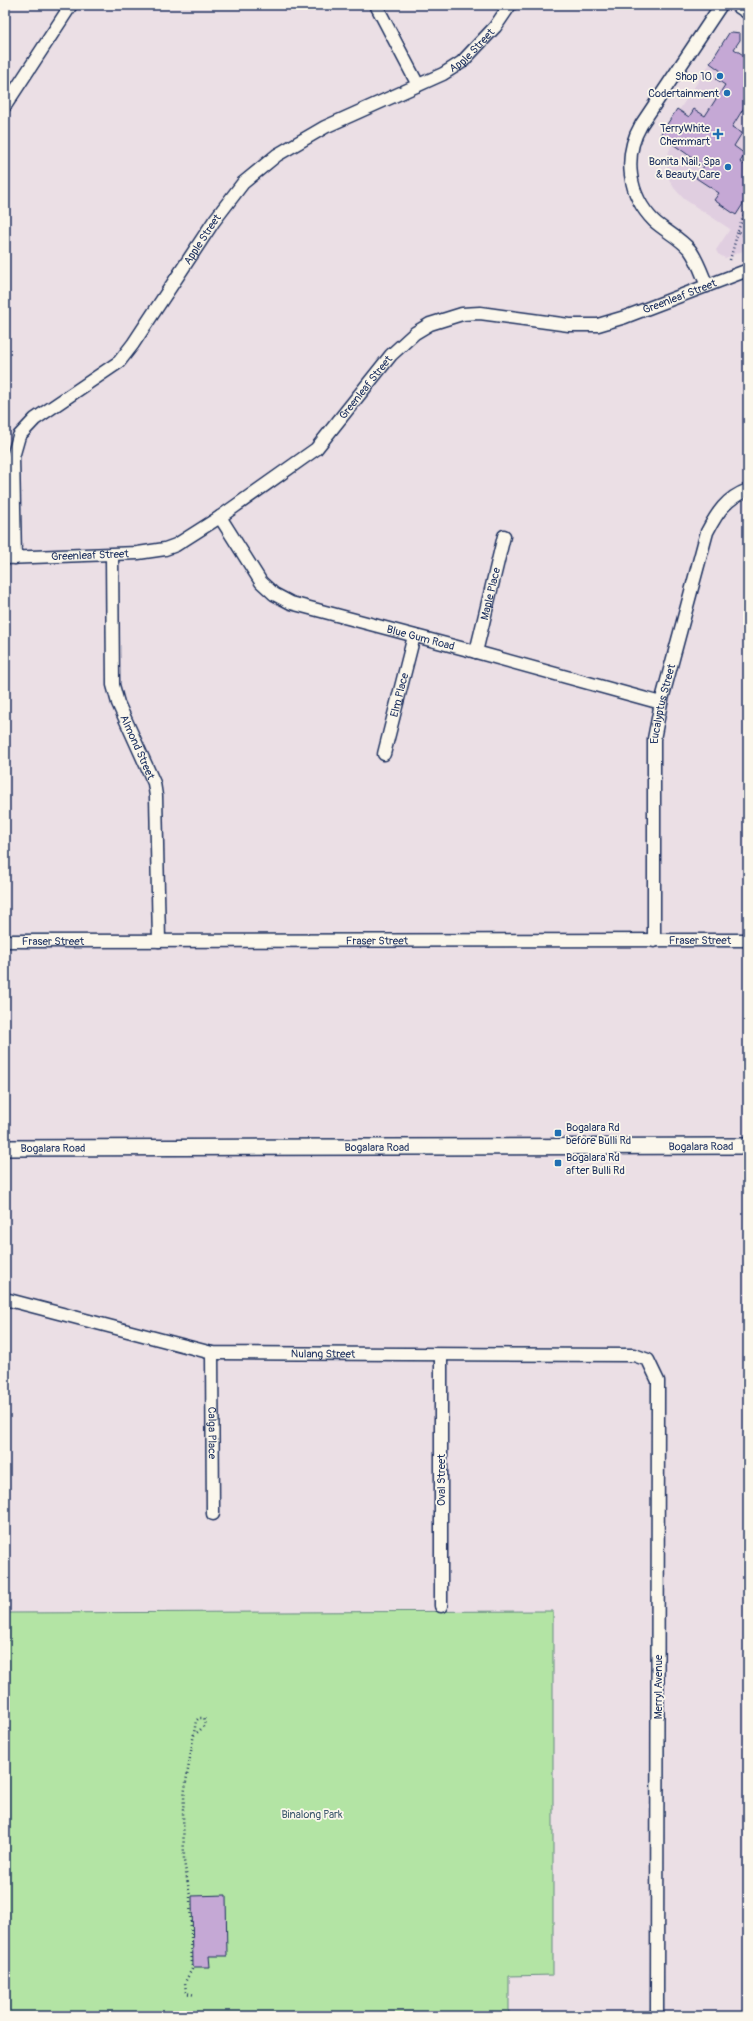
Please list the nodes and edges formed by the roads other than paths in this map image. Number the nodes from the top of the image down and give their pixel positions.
1 (71, 5) edge
2 (376, 5) edge
3 (510, 5) edge
4 (721, 5) edge
5 (736, 5) edge
6 (748, 12) edge
7 (418, 85) junction
8 (5, 106) edge
9 (748, 270) edge
10 (707, 286) junction
11 (748, 490) edge
12 (220, 517) junction
13 (504, 536) dead end
14 (112, 555) junction
15 (10, 558) edge
16 (414, 636) junction
17 (476, 652) junction
18 (660, 703) junction
19 (384, 754) dead end
20 (748, 940) edge
21 (5, 941) edge
22 (159, 941) junction
23 (654, 941) junction
24 (748, 1146) edge
25 (5, 1148) edge
26 (5, 1299) edge
27 (212, 1353) junction
28 (441, 1355) junction
29 (648, 1360) joint
30 (213, 1514) dead end
31 (441, 1606) dead end
32 (657, 2016) edge

1 - 8 street
2 - 7 street
3 - 7 street, Apple Street
4 - 10 street
5 - 6 street
7 - 15 street, Apple Street
9 - 10 street, Greenleaf Street
10 - 12 street, Greenleaf Street
11 - 18 street, Eucalyptus Street
12 - 14 street, Greenleaf Street
12 - 16 street, Blue Gum Road
13 - 17 street, Maple Place
14 - 15 street, Greenleaf Street
14 - 22 street, Almond Street
16 - 17 street, Blue Gum Road
16 - 19 street, Elm Place
17 - 18 street, Blue Gum Road
18 - 23 street, Eucalyptus Street
20 - 23 street, Fraser Street
21 - 22 street, Fraser Street
22 - 23 street, Fraser Street
24 - 25 street, Bogalara Road
26 - 27 street, Nulang Street
27 - 28 street, Nulang Street
27 - 30 street, Calga Place
28 - 29 street, Nulang Street
28 - 31 street, Oval Street
29 - 32 street, Merryl Avenue

